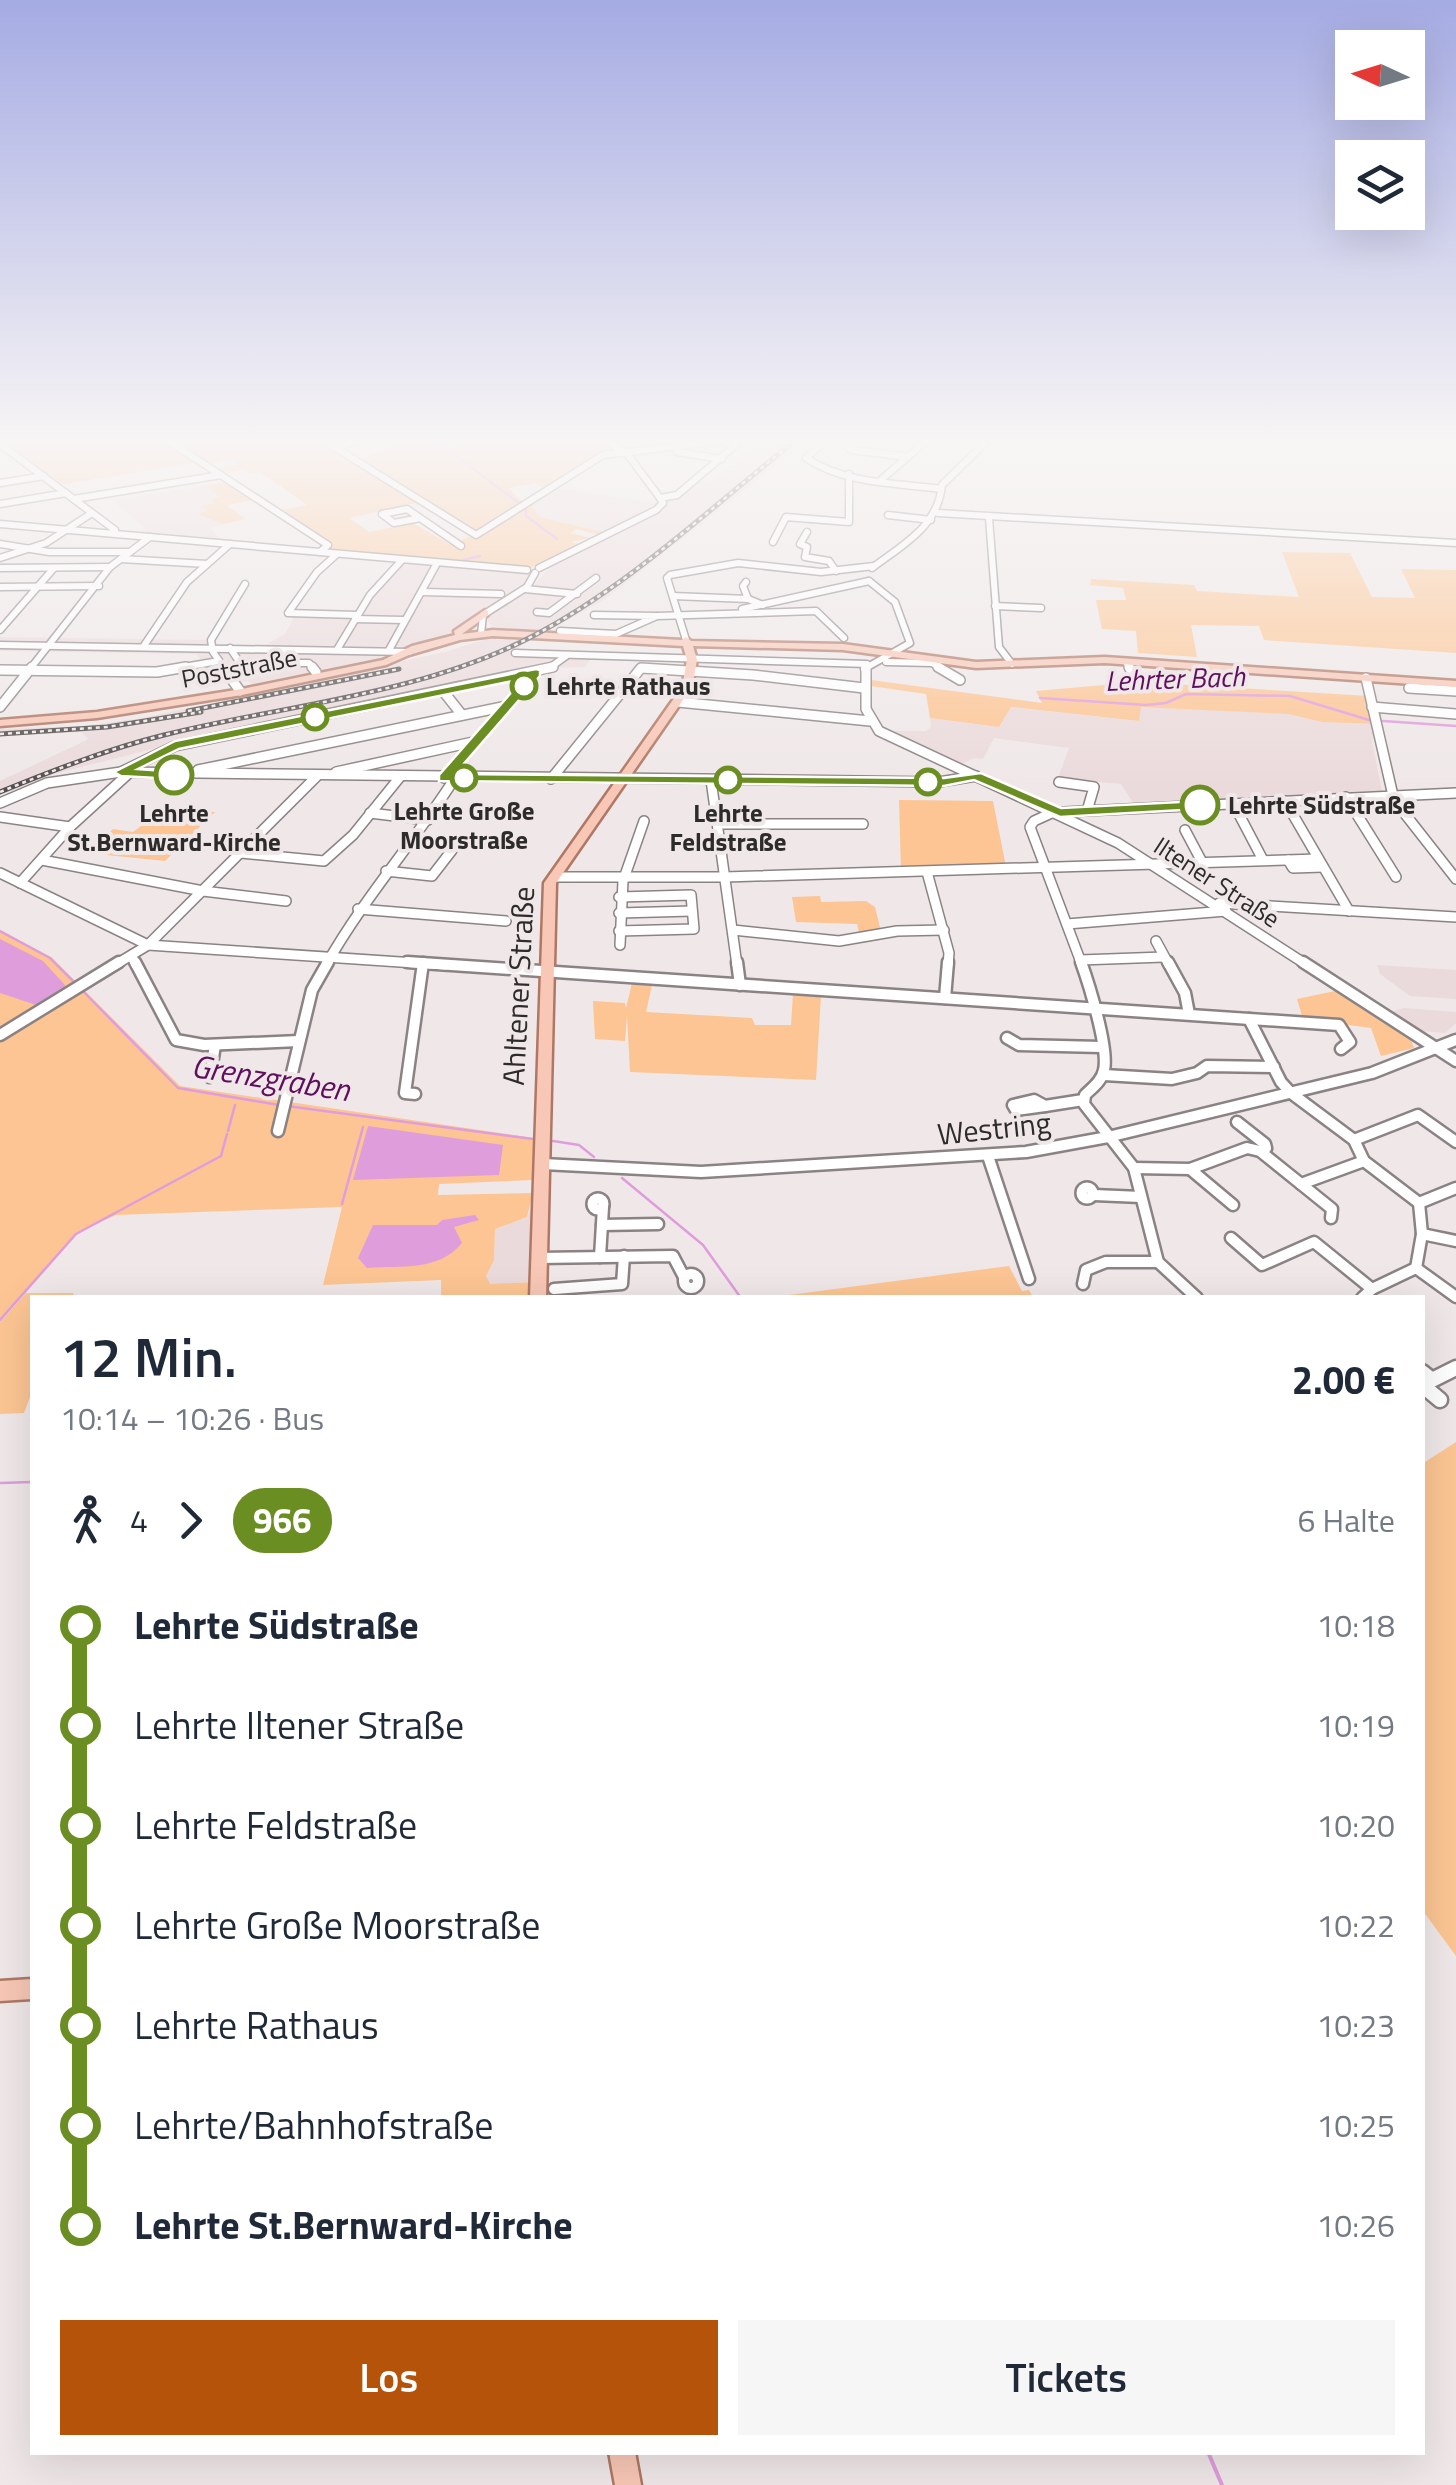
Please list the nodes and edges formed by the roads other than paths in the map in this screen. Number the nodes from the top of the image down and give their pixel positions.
1 (124, 556) edge
2 (215, 556) edge
3 (335, 556) edge
4 (358, 556) edge
5 (567, 556) edge
6 (806, 556) edge
7 (887, 556) edge
8 (992, 556) edge
9 (121, 558) junction
10 (402, 560) junction
11 (207, 564) junction
12 (436, 564) dead end
13 (874, 566) junction
14 (110, 567) junction
15 (0, 568) edge
16 (54, 568) junction
17 (534, 570) junction
18 (836, 571) junction
19 (596, 578) dead end
20 (870, 581) junction
21 (746, 582) dead end
22 (245, 584) dead end
23 (99, 586) junction
24 (38, 587) junction
25 (0, 588) edge
26 (525, 588) junction
27 (423, 592) junction
28 (501, 594) dead end
29 (577, 594) junction
30 (673, 596) junction
31 (748, 599) junction
32 (762, 605) junction
33 (996, 606) junction
34 (1042, 608) dead end
35 (537, 612) dead end
36 (485, 613) junction
37 (721, 613) junction
38 (594, 614) dead end
39 (678, 615) junction
40 (780, 615) junction
41 (656, 616) junction
42 (356, 617) junction
43 (404, 620) junction
44 (0, 630) edge
45 (560, 631) dead end
46 (481, 632) junction
47 (449, 636) junction
48 (844, 638) dead end
49 (687, 641) junction
50 (0, 645) edge
51 (50, 646) junction
52 (143, 647) junction
53 (215, 647) junction
54 (230, 648) junction
55 (338, 648) junction
56 (860, 648) junction
57 (392, 650) junction
58 (409, 652) junction
59 (900, 652) junction
60 (515, 654) dead end
61 (305, 655) junction
62 (566, 656) junction
63 (219, 661) junction
64 (877, 662) junction
65 (960, 662) junction
66 (1126, 662) junction
67 (1008, 664) junction
68 (692, 665) junction
69 (244, 666) junction
70 (0, 670) edge
71 (31, 670) junction
72 (947, 670) junction
73 (316, 672) dead end
74 (536, 673) junction
75 (231, 677) junction
76 (1366, 678) junction
77 (1136, 679) dead end
78 (960, 680) dead end
79 (864, 688) junction
80 (1409, 688) dead end
81 (1453, 689) edge
82 (240, 691) junction
83 (443, 691) junction
84 (678, 702) junction
85 (2, 704) edge
86 (507, 706) junction
87 (1372, 708) junction
88 (1454, 713) edge
89 (462, 715) junction
90 (870, 721) junction
91 (0, 723) edge
92 (474, 742) junction
93 (124, 774) junction
94 (174, 775) junction
95 (316, 776) junction
96 (976, 776) junction
97 (400, 778) junction
98 (444, 778) junction
99 (456, 778) junction
100 (552, 779) junction
101 (623, 779) junction
102 (712, 780) junction
103 (944, 782) junction
104 (1059, 782) dead end
105 (1456, 793) edge
106 (1392, 795) junction
107 (1346, 798) junction
108 (944, 800) dead end
109 (1285, 801) junction
110 (1233, 803) junction
111 (0, 804) edge
112 (1087, 811) junction
113 (1058, 812) junction
114 (370, 813) junction
115 (0, 817) edge
116 (428, 820) junction
117 (644, 821) dead end
118 (718, 824) junction
119 (862, 824) dead end
120 (70, 827) junction
121 (1184, 830) dead end
122 (412, 839) junction
123 (241, 853) junction
124 (1456, 856) edge
125 (1437, 857) junction
126 (42, 860) junction
127 (1263, 860) junction
128 (1202, 862) junction
129 (1320, 863) junction
130 (1152, 864) junction
131 (1046, 868) junction
132 (386, 871) junction
133 (927, 872) junction
134 (0, 873) edge
135 (1396, 876) dead end
136 (554, 877) junction
137 (725, 877) junction
138 (620, 879) junction
139 (1456, 880) edge
140 (20, 884) junction
141 (203, 891) junction
142 (619, 897) junction
143 (286, 901) dead end
144 (1214, 903) junction
145 (358, 909) junction
146 (692, 911) junction
147 (1226, 911) junction
148 (1349, 911) junction
149 (619, 913) junction
150 (1456, 917) edge
151 (506, 921) dead end
152 (1067, 924) junction
153 (733, 930) junction
154 (944, 930) junction
155 (620, 931) junction
156 (1156, 941) dead end
157 (620, 944) dead end
158 (148, 945) junction
159 (132, 957) junction
160 (1164, 957) junction
161 (329, 958) junction
162 (1080, 960) junction
163 (423, 964) junction
164 (546, 972) junction
165 (740, 985) junction
166 (945, 998) junction
167 (1094, 1009) junction
168 (1189, 1014) junction
169 (1250, 1019) junction
170 (0, 1035) edge
171 (1007, 1038) dead end
172 (1456, 1040) edge
173 (299, 1041) junction
174 (214, 1045) junction
175 (1101, 1048) junction
176 (1340, 1049) dead end
177 (1437, 1049) junction
178 (1456, 1061) edge
179 (1274, 1067) junction
180 (1104, 1075) junction
181 (210, 1077) dead end
182 (1291, 1093) junction
183 (415, 1094) dead end
184 (1084, 1100) junction
185 (1046, 1106) dead end
186 (1237, 1122) dead end
187 (278, 1132) dead end
188 (1108, 1138) junction
189 (1354, 1140) junction
190 (1456, 1142) edge
191 (1260, 1151) junction
192 (988, 1156) junction
193 (1364, 1161) junction
194 (543, 1164) junction
195 (1134, 1168) junction
196 (1190, 1169) junction
197 (1302, 1184) junction
198 (1456, 1188) edge
199 (1094, 1195) dead end
200 (1220, 1195) dead end
201 (1140, 1197) junction
202 (1419, 1203) junction
203 (603, 1207) dead end
204 (1330, 1218) dead end
205 (658, 1224) dead end
206 (602, 1225) junction
207 (1422, 1234) junction
208 (1231, 1238) dead end
209 (1456, 1241) edge
210 (600, 1256) junction
211 (624, 1256) junction
212 (540, 1258) junction
213 (1158, 1262) junction
214 (1416, 1268) junction
215 (684, 1278) dead end
216 (1029, 1279) dead end
217 (1083, 1284) dead end
218 (546, 1293) edge
219 (1367, 1293) edge
220 (1194, 1295) edge
221 (1456, 1297) edge
222 (1456, 1368) edge
223 (1425, 1380) edge
224 (1440, 1400) dead end
225 (30, 1989) edge
226 (0, 1991) edge
227 (623, 2455) edge
228 (628, 2485) edge

1 - 9 street
2 - 11 street
3 - 42 street
4 - 10 street
5 - 17 street
6 - 18 street
7 - 13 street
8 - 33 street
9 - 11 street
9 - 14 street
10 - 17 street
10 - 42 street
11 - 52 street
12 - 27 street
13 - 18 street
13 - 20 street
14 - 16 street
14 - 23 street
15 - 16 street
16 - 24 street
17 - 26 street
18 - 30 street
19 - 29 street
20 - 32 street
20 - 59 street
21 - 31 street
22 - 53 street
23 - 24 street
23 - 51 street
24 - 25 street
24 - 44 street
26 - 29 street
26 - 36 street
27 - 28 street
27 - 43 street
29 - 35 street
30 - 31 street
30 - 39 street
31 - 32 street
32 - 37 street
32 - 40 street
33 - 34 street
33 - 67 street
36 - 46 street
36 - 47 main road
37 - 39 street
37 - 40 street
38 - 41 street
39 - 41 street
39 - 49 street
40 - 48 street
41 - 45 street
42 - 43 street
42 - 55 street
43 - 57 street
46 - 47 main road, Poststraße
46 - 49 main road
46 - 58 main road
47 - 58 main road, Poststraße
49 - 56 main road
49 - 59 main road
49 - 68 main road
50 - 51 street
51 - 52 street
51 - 71 street
52 - 53 street
53 - 54 street
53 - 63 street
54 - 61 street
54 - 69 street
55 - 57 street
55 - 61 street
56 - 59 main road
56 - 64 main road
57 - 58 street
58 - 82 main road, Poststraße
59 - 64 street
59 - 65 main road
60 - 62 street
61 - 69 street
61 - 73 street
62 - 68 street
62 - 74 street
63 - 71 street
63 - 75 street
64 - 68 street
64 - 72 street
64 - 79 street
65 - 67 main road
65 - 72 street
66 - 67 main road
66 - 76 main road
66 - 77 street
68 - 79 street
68 - 84 main road, Ahltener Straße
68 - 100 street
69 - 75 street
70 - 71 street
71 - 85 street
72 - 78 street
74 - 83 street
74 - 86 street
75 - 82 street
76 - 81 main road
76 - 87 street
79 - 90 street
80 - 81 street
81 - 88 street
82 - 91 main road, Poststraße
83 - 89 street
83 - 93 street
84 - 90 street
84 - 101 main road, Ahltener Straße
86 - 89 street
86 - 92 street
87 - 88 street
87 - 106 street
89 - 94 street
90 - 96 street, Iltener Straße
92 - 95 street
92 - 98 street
93 - 94 street
93 - 111 street
93 - 120 street
94 - 95 street
95 - 97 street
95 - 123 street
96 - 103 street
96 - 113 street, Iltener Straße
97 - 98 street
97 - 114 street
98 - 99 street
99 - 100 street
99 - 116 street
100 - 101 street
101 - 102 street
101 - 136 main road, Ahltener Straße
102 - 103 street
102 - 118 street
103 - 108 street
104 - 112 street
105 - 106 street
106 - 107 street
106 - 125 street
107 - 109 street
107 - 135 street
109 - 110 street
109 - 129 street
110 - 112 street
110 - 127 street
112 - 113 street
113 - 130 street, Iltener Straße
113 - 131 street
114 - 116 street
114 - 123 street
115 - 120 street
116 - 122 street
117 - 138 street
118 - 119 street
118 - 137 street
120 - 126 street
121 - 128 street
122 - 132 street
122 - 132 street
123 - 141 street
124 - 125 street
125 - 139 street
126 - 140 street
126 - 141 street
127 - 128 street
127 - 129 street
128 - 130 street
129 - 148 street
130 - 131 street
130 - 144 street, Iltener Straße
131 - 133 street
131 - 152 street
132 - 145 street
133 - 137 street
133 - 154 street
134 - 140 street
136 - 138 street
136 - 164 main road, Ahltener Straße
137 - 138 street
137 - 153 street
138 - 142 street
140 - 158 street
141 - 143 street
141 - 158 street
142 - 146 street
142 - 149 street
144 - 147 street, Iltener Straße
144 - 148 street
145 - 151 street
145 - 161 street
146 - 149 street
146 - 155 street
147 - 152 street
147 - 177 street, Iltener Straße
148 - 150 street
149 - 155 street
152 - 162 street
153 - 154 street
153 - 165 street
154 - 166 street
155 - 157 street
156 - 160 street
158 - 159 street
158 - 161 street
159 - 170 street
159 - 174 street
160 - 162 street
160 - 168 street
161 - 163 street
161 - 173 street
162 - 167 street
163 - 164 street
163 - 183 street
164 - 165 street
164 - 194 main road, Ahltener Straße
165 - 166 street
166 - 167 street
167 - 168 street
167 - 175 street
168 - 169 street
169 - 176 street
169 - 179 street
171 - 175 street
172 - 177 street, Westring
173 - 174 street
173 - 187 street
174 - 181 street
175 - 180 street
177 - 178 street, Iltener Straße
177 - 182 street, Westring
179 - 180 street
179 - 182 street
180 - 184 street
182 - 188 street, Westring
182 - 189 street
184 - 185 street
184 - 188 street
186 - 191 street
188 - 192 street, Westring
188 - 195 street
189 - 190 street
189 - 193 street
191 - 196 street
191 - 197 street
192 - 194 street, Westring
192 - 216 street
193 - 197 street
193 - 202 street
194 - 212 main road, Ahltener Straße
195 - 196 street
195 - 201 street
196 - 200 street
197 - 204 street
198 - 202 street
199 - 201 street
201 - 213 street
202 - 207 street
203 - 206 street
205 - 206 street
206 - 210 street
207 - 209 street
207 - 214 street
208 - 219 street
210 - 211 street
210 - 212 street
211 - 215 street
211 - 218 street
212 - 218 main road, Ahltener Straße
213 - 217 street
213 - 220 street
214 - 219 street
214 - 221 street
222 - 223 street
223 - 224 street
225 - 226 main road
227 - 228 main road

